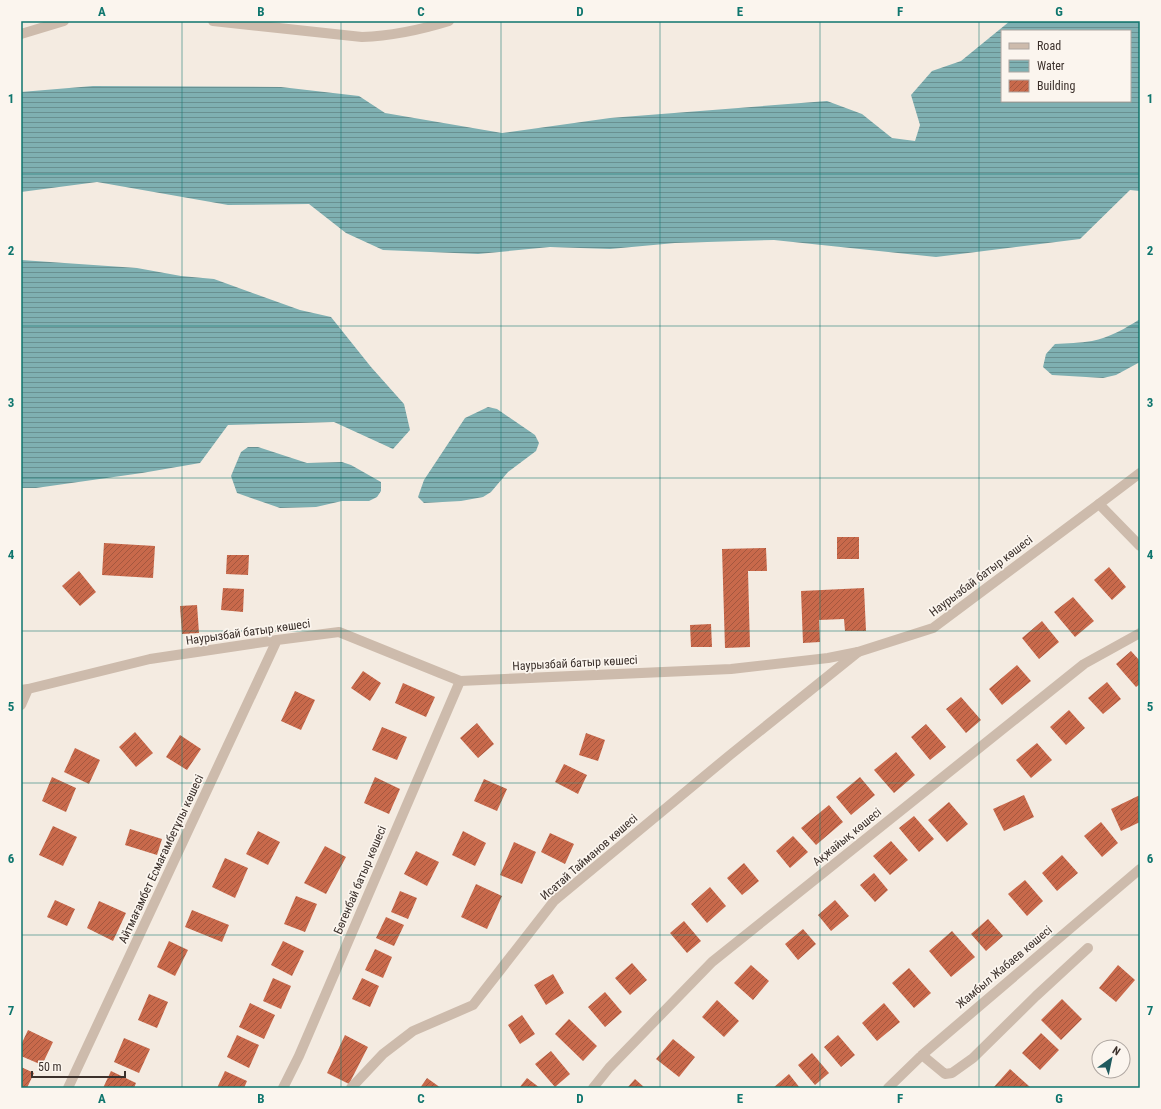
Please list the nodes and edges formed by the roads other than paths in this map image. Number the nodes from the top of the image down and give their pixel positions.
1 (64, 21) edge
2 (213, 21) edge
3 (449, 21) edge
4 (21, 34) edge
5 (1140, 473) edge
6 (1099, 504) junction
7 (1140, 546) edge
8 (1140, 633) edge
9 (277, 640) junction
10 (858, 652) junction
11 (460, 681) junction
12 (24, 689) edge
13 (21, 706) edge
14 (1140, 869) edge
15 (1088, 948) dead end
16 (922, 1055) junction
17 (68, 1088) edge
18 (283, 1088) edge
19 (351, 1088) edge
20 (593, 1088) edge
21 (888, 1088) edge

1 - 4 street
2 - 3 street
5 - 6 street
6 - 7 street
6 - 10 street, Наурызбай батыр көшесі
8 - 20 street, Ақжайық көшесі
9 - 11 street, Наурызбай батыр көшесі
9 - 12 street, Наурызбай батыр көшесі
9 - 17 street, Айтмағамбет Есмағамбетұлы көшесі
10 - 11 street, Наурызбай батыр көшесі
10 - 19 street, Исатай Тайманов көшесі
11 - 18 street, Бөгенбай батыр көшесі
12 - 13 street
14 - 16 street, Жамбыл Жабаев көшесі
15 - 16 street
16 - 21 street, Жамбыл Жабаев көшесі

